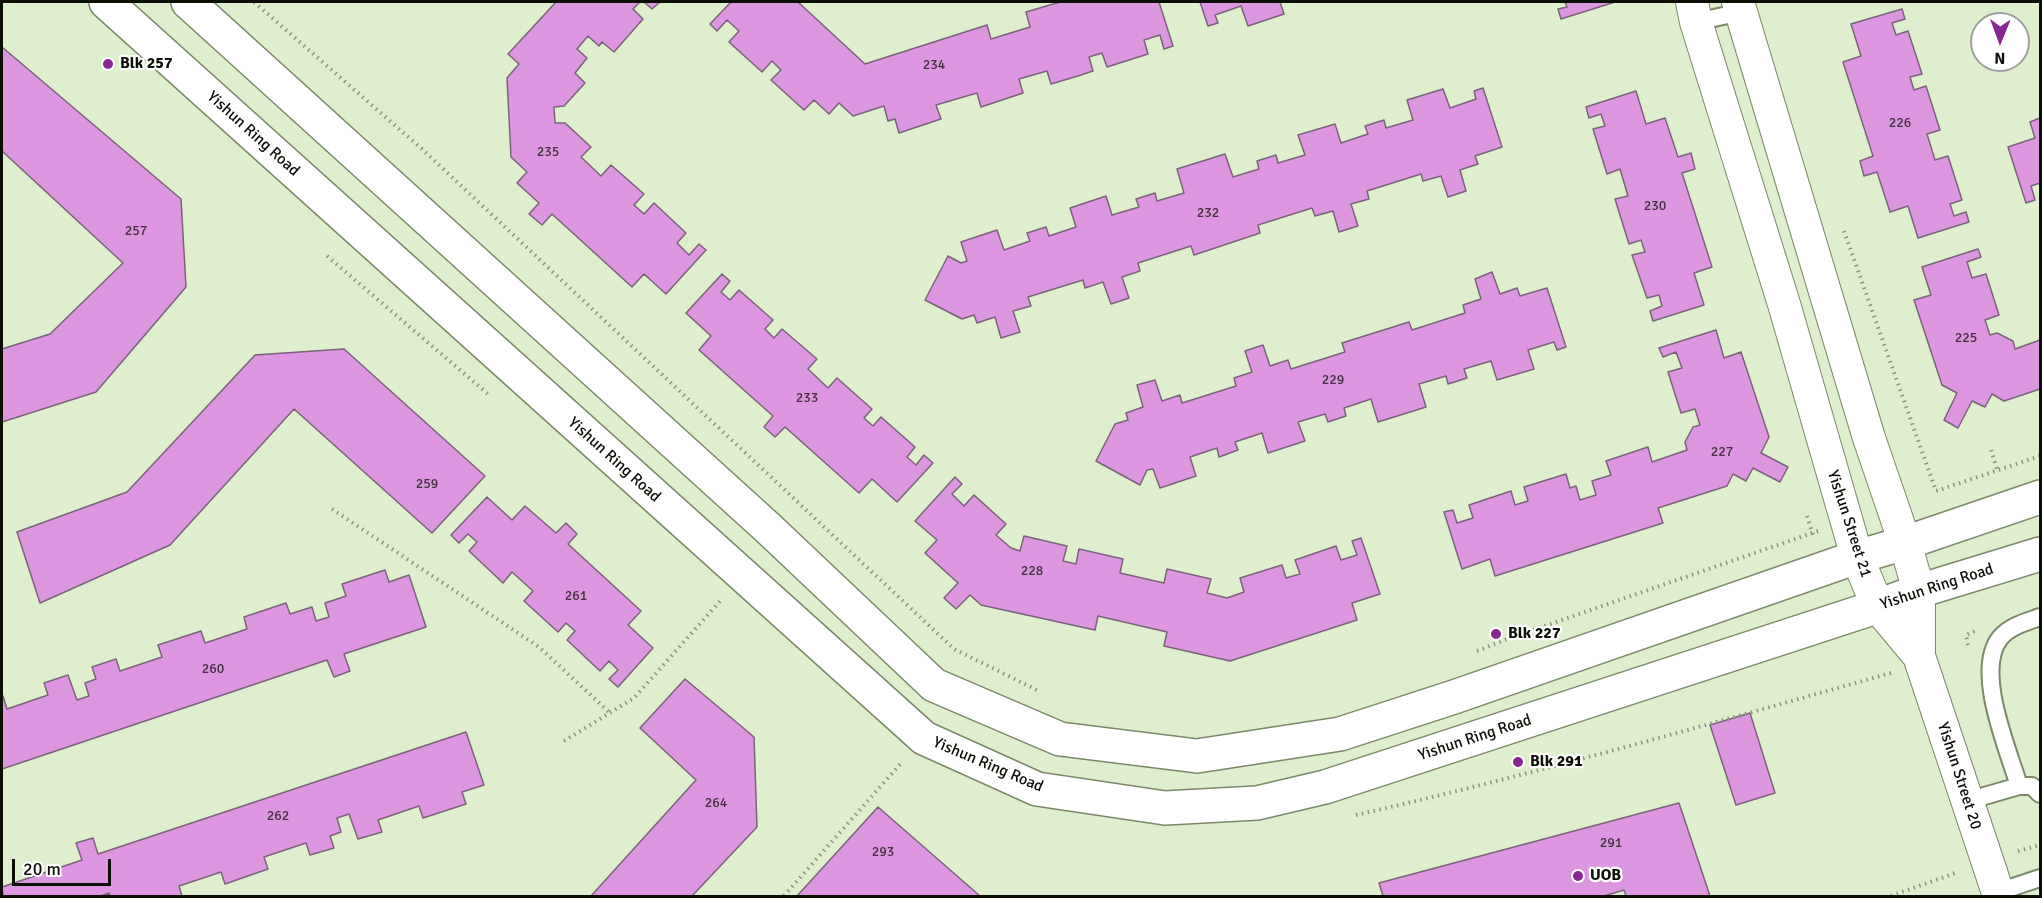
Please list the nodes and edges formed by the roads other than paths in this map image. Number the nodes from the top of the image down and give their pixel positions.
1 (106, 2) edge
2 (188, 2) edge
3 (1740, 7) edge
4 (1694, 12) edge
5 (2040, 497) edge
6 (1905, 543) junction
7 (2040, 554) edge
8 (1857, 557) junction
9 (1919, 591) junction
10 (1878, 607) junction
11 (2040, 617) edge
12 (1919, 656) junction
13 (2019, 786) junction
14 (2040, 794) edge
15 (1967, 801) junction
16 (2040, 878) edge
17 (1998, 894) edge

1 - 10 main road, Yishun Ring Road
2 - 8 main road
3 - 4 lane
3 - 6 street
4 - 8 street, Yishun Street 21
5 - 6 main road
6 - 8 main road
6 - 9 street
7 - 9 main road, Yishun Ring Road
8 - 10 street, Yishun Street 21
9 - 10 main road, Yishun Ring Road
9 - 12 street
10 - 12 street, Yishun Street 21
11 - 13 lane
12 - 15 street, Yishun Street 20
13 - 14 lane
13 - 15 lane
15 - 17 street, Yishun Street 20
16 - 17 lane

